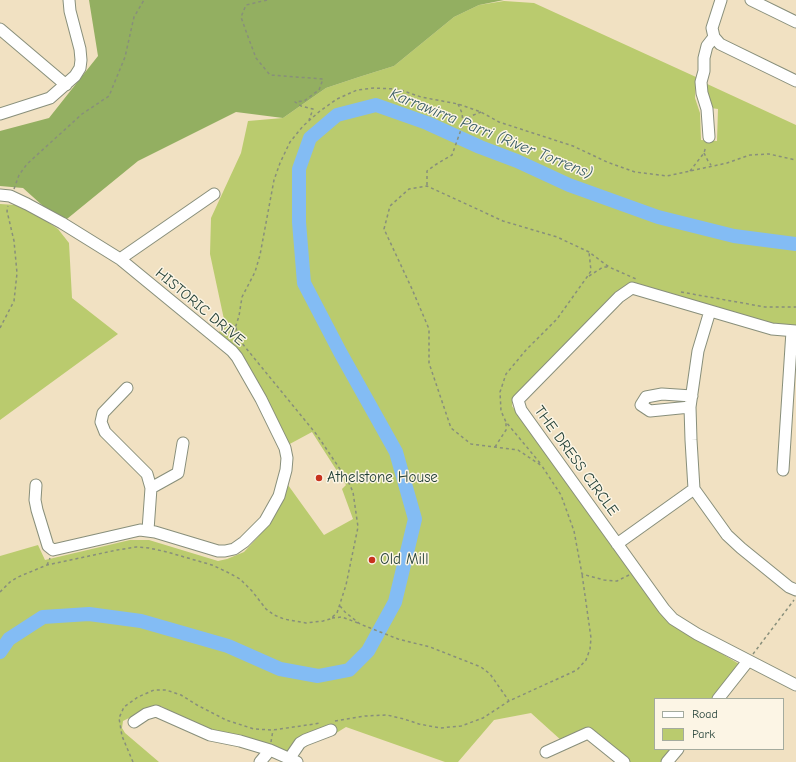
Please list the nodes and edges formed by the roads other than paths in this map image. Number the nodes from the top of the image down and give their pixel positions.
1 (69, 0) edge
2 (720, 0) edge
3 (751, 0) edge
4 (796, 22) edge
5 (2, 33) edge
6 (714, 37) junction
7 (796, 81) edge
8 (66, 85) junction
9 (0, 114) edge
10 (709, 137) road end
11 (214, 194) dead end
12 (5, 196) edge
13 (120, 259) junction
14 (710, 311) junction
15 (794, 331) edge
16 (127, 388) dead end
17 (183, 443) dead end
18 (783, 470) dead end
19 (36, 485) dead end
20 (151, 488) junction
21 (694, 489) junction
22 (148, 530) junction
23 (617, 544) junction
24 (796, 590) edge
25 (751, 657) junction
26 (796, 685) edge
27 (719, 698) edge
28 (134, 722) dead end
29 (333, 726) road end
30 (270, 750) junction
31 (677, 750) edge
32 (546, 752) dead end
33 (293, 761) edge
34 (260, 762) edge
35 (624, 762) edge
36 (667, 762) edge

1 - 8 street
2 - 6 street
3 - 4 street
5 - 8 street
6 - 7 street
6 - 10 street
8 - 9 street
11 - 13 street
12 - 13 street, HISTORIC DRIVE
13 - 22 street, HISTORIC DRIVE
14 - 15 street, THE DRESS CIRCLE
14 - 21 street
14 - 23 street, THE DRESS CIRCLE
15 - 18 street
16 - 20 street
17 - 20 street
19 - 22 street, HISTORIC DRIVE
20 - 22 street
21 - 23 street
21 - 24 street
23 - 25 street, THE DRESS CIRCLE
25 - 26 street, THE DRESS CIRCLE
25 - 27 street
28 - 30 street
29 - 33 street
30 - 33 street
30 - 34 street
31 - 36 street
32 - 35 street

